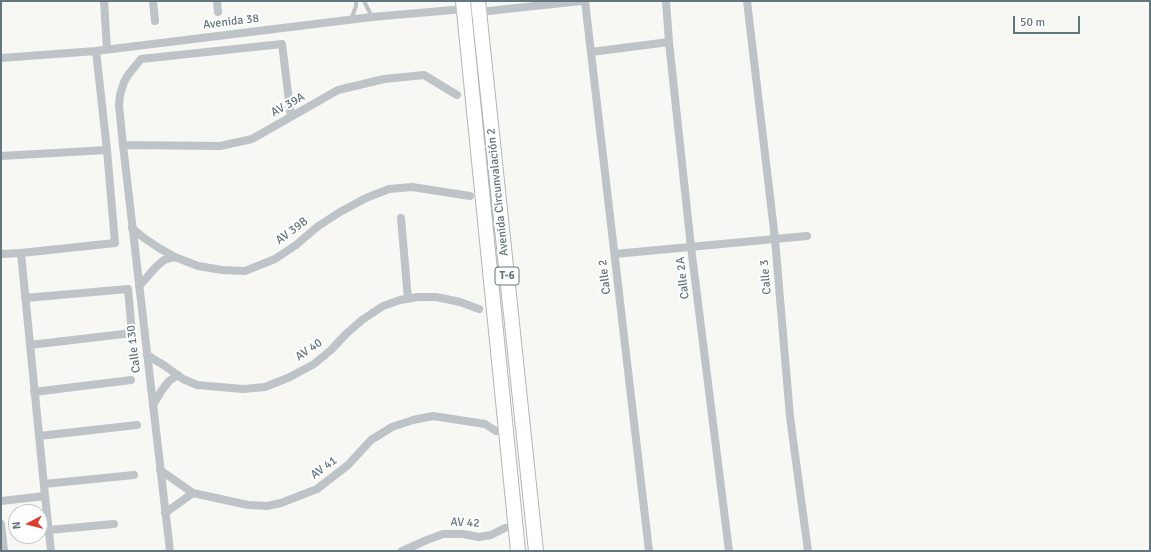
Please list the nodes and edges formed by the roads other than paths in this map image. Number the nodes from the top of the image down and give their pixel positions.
1 (104, 1) edge
2 (153, 1) edge
3 (217, 1) edge
4 (356, 1) edge
5 (364, 1) edge
6 (581, 1) edge
7 (585, 1) edge
8 (666, 1) edge
9 (747, 1) edge
10 (480, 4) edge
11 (463, 5) edge
12 (218, 12) dead end
13 (372, 17) junction
14 (351, 20) junction
15 (155, 21) dead end
16 (669, 42) junction
17 (107, 49) junction
18 (96, 51) junction
19 (591, 52) junction
20 (1, 58) edge
21 (457, 95) dead end
22 (291, 117) junction
23 (123, 145) junction
24 (107, 150) junction
25 (1, 156) edge
26 (470, 196) dead end
27 (401, 218) dead end
28 (132, 228) junction
29 (807, 236) dead end
30 (775, 238) junction
31 (691, 247) junction
32 (20, 253) junction
33 (1, 254) edge
34 (615, 254) junction
35 (176, 257) junction
36 (139, 286) junction
37 (25, 298) junction
38 (408, 299) junction
39 (479, 309) dead end
40 (30, 344) junction
41 (147, 355) junction
42 (178, 375) junction
43 (131, 380) dead end
44 (34, 392) junction
45 (153, 405) junction
46 (137, 425) dead end
47 (496, 431) dead end
48 (39, 436) junction
49 (160, 470) junction
50 (134, 475) dead end
51 (44, 484) junction
52 (193, 493) junction
53 (45, 496) junction
54 (1, 501) edge
55 (165, 514) junction
56 (1, 524) edge
57 (114, 524) dead end
58 (506, 528) dead end
59 (49, 530) junction
60 (4, 551) edge
61 (51, 551) edge
62 (170, 551) edge
63 (402, 551) edge
64 (518, 551) edge
65 (536, 551) edge
66 (649, 551) edge
67 (729, 551) edge
68 (808, 551) edge

1 - 17 street
2 - 15 street
3 - 12 street
4 - 14 lane
5 - 13 lane
6 - 10 street, Avenida 38
7 - 19 street, Calle 2
8 - 16 street, Calle 2A
9 - 30 street, Calle 3
10 - 11 street, Avenida 38
10 - 65 highway, Avenida Circunvalación 2 / T-6
11 - 13 street, Avenida 38
11 - 64 highway, Avenida Circunvalación 2 / T-6
13 - 14 street, Avenida 38
14 - 17 street, Avenida 38
16 - 19 street
16 - 31 street, Calle 2A
17 - 18 street, Avenida 38
18 - 20 street, Avenida 38
18 - 24 street
19 - 34 street, Calle 2
21 - 22 street, AV 39A
22 - 23 street, AV 39A
22 - 23 street, Calle 130
23 - 28 street, Calle 130
24 - 25 street
24 - 32 street
26 - 35 street, AV 39B
27 - 38 street
28 - 35 street, AV 39B
28 - 36 street, Calle 130
29 - 30 street
30 - 31 street
30 - 68 street, Calle 3
31 - 34 street
31 - 67 street, Calle 2A
32 - 33 street
32 - 37 street
34 - 66 street, Calle 2
35 - 36 street
36 - 41 street, Calle 130
37 - 40 street
37 - 40 street
38 - 39 street, AV 40
38 - 42 street, AV 40
40 - 44 street
41 - 42 street, AV 40
41 - 45 street, Calle 130
42 - 45 street
43 - 44 street
44 - 48 street
45 - 49 street, Calle 130
46 - 48 street
47 - 52 street, AV 41
48 - 51 street
49 - 52 street, AV 41
49 - 55 street, Calle 130
50 - 51 street
51 - 53 street
52 - 55 street
53 - 54 street
53 - 59 street
55 - 62 street, Calle 130
56 - 60 street
57 - 59 street
58 - 63 street, AV 42
59 - 61 street

